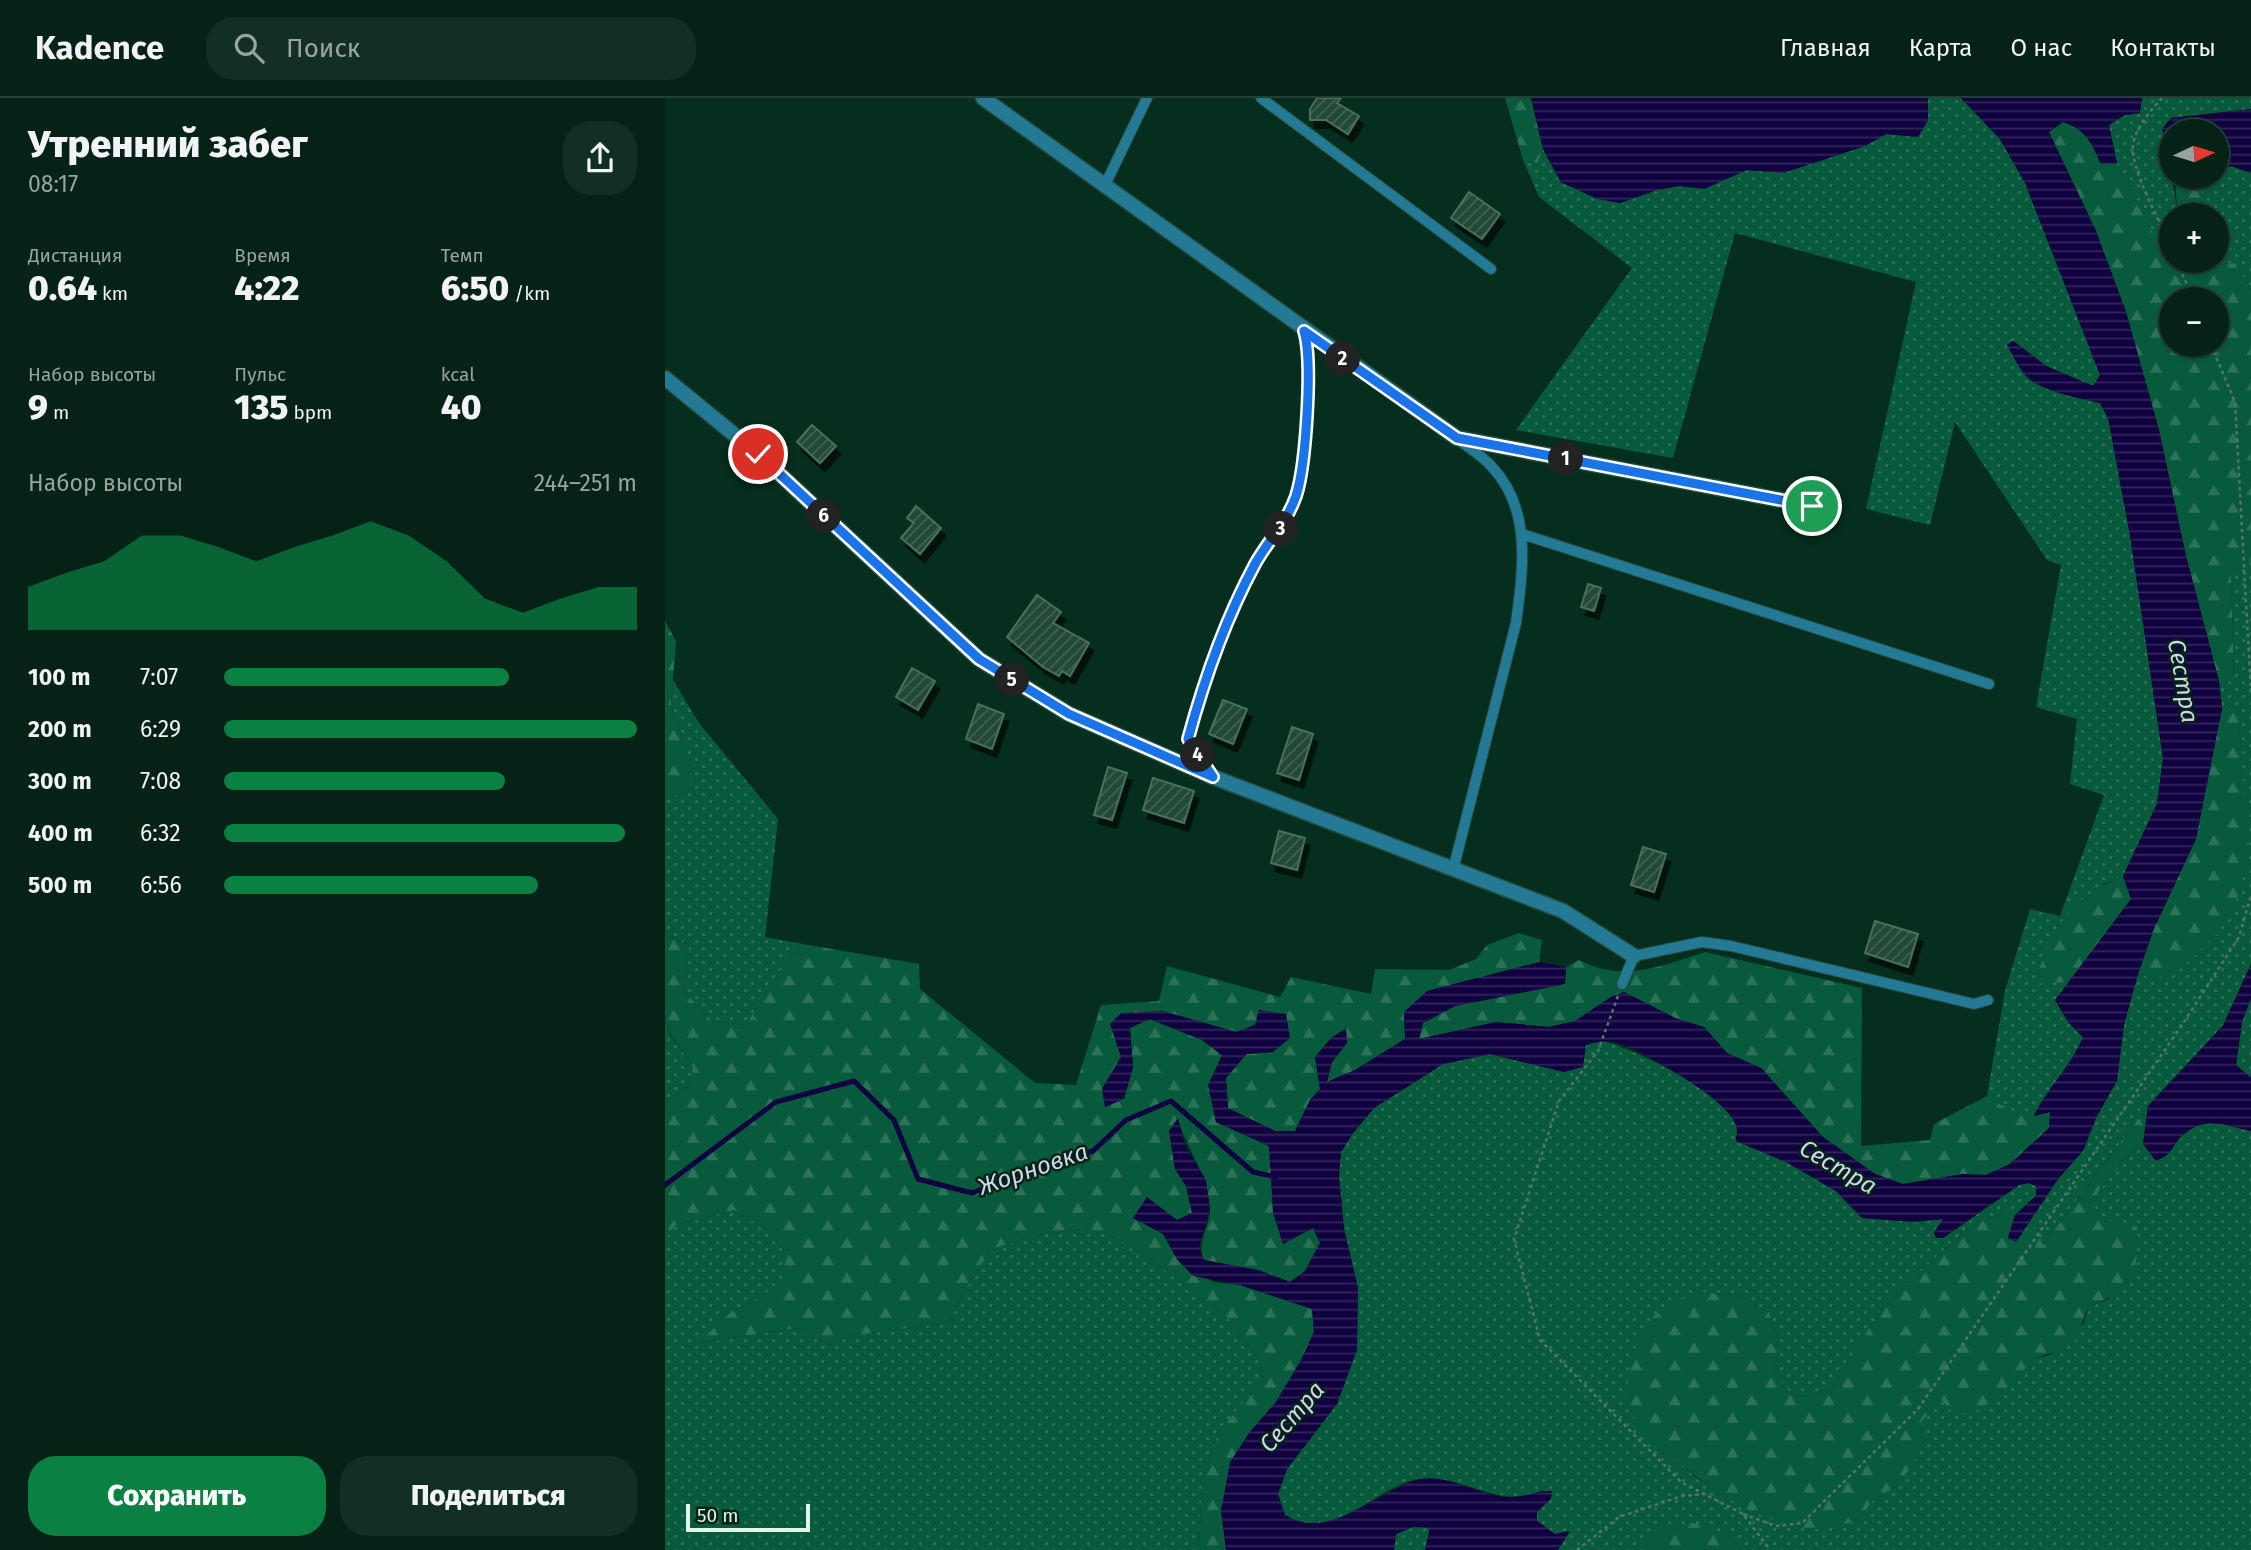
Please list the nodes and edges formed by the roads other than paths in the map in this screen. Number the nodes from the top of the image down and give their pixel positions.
1 (983, 98) edge
2 (1147, 98) edge
3 (1261, 98) edge
4 (1104, 187) junction
5 (1491, 269) dead end
6 (1304, 331) junction
7 (665, 377) edge
8 (1457, 438) junction
9 (1812, 506) dead end
10 (1522, 534) junction
11 (1989, 684) dead end
12 (1213, 777) junction
13 (1454, 866) junction
14 (1634, 956) junction
15 (1622, 984) road end
16 (1988, 1000) dead end

1 - 4 street
2 - 4 lane
3 - 5 lane
4 - 6 street
6 - 8 street
6 - 12 lane
7 - 12 street
8 - 9 street
8 - 10 lane
10 - 11 lane
10 - 13 lane
12 - 13 street
13 - 14 street
14 - 15 lane
14 - 16 lane

